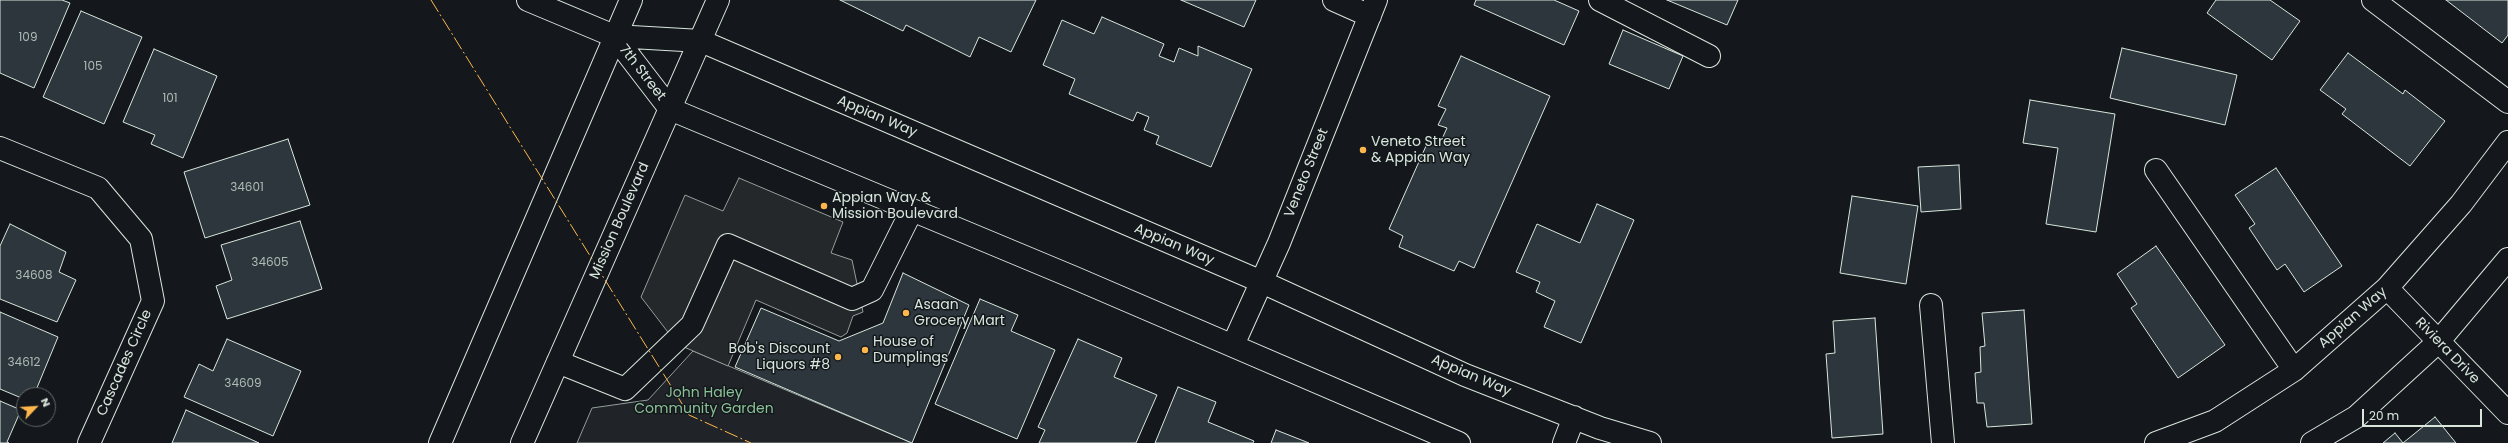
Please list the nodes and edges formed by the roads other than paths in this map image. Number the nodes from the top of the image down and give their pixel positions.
1 (528, 0) edge
2 (631, 0) edge
3 (718, 0) edge
4 (1334, 0) edge
5 (1600, 0) edge
6 (2372, 0) edge
7 (1373, 8) edge
8 (614, 36) junction
9 (701, 40) junction
10 (1709, 56) dead end
11 (2508, 102) edge
12 (670, 109) junction
13 (2508, 142) edge
14 (0, 148) edge
15 (2156, 170) dead end
16 (912, 210) junction
17 (2508, 259) edge
18 (1262, 282) junction
19 (2387, 288) junction
20 (1931, 305) dead end
21 (2438, 342) junction
22 (1233, 345) junction
23 (558, 362) junction
24 (2294, 370) junction
25 (2508, 413) edge
26 (1574, 417) junction
27 (89, 443) edge
28 (440, 443) edge
29 (522, 443) edge
30 (1459, 443) edge
31 (1564, 443) edge
32 (1650, 443) edge
33 (1943, 443) edge
34 (2156, 443) edge
35 (2312, 443) edge

1 - 8 street, 7th Street
2 - 8 street
3 - 9 street, Mission Boulevard
4 - 7 street
5 - 10 street
6 - 11 street
7 - 18 street, Veneto Street
8 - 9 street, 7th Street
8 - 12 street, 7th Street
8 - 28 street
9 - 12 street, Mission Boulevard
9 - 18 street, Appian Way
12 - 16 street
12 - 23 street, Mission Boulevard
13 - 19 street, Appian Way
14 - 27 street, Cascades Circle
15 - 24 street
16 - 22 street
16 - 23 street
17 - 21 street
18 - 22 street, Veneto Street
18 - 26 street, Appian Way
19 - 21 street, Riviera Drive
19 - 24 street, Appian Way
20 - 33 street
21 - 25 street, Riviera Drive
21 - 35 street
22 - 30 street
23 - 29 street, Mission Boulevard
24 - 34 street, Appian Way
26 - 31 street
26 - 32 street, Appian Way

